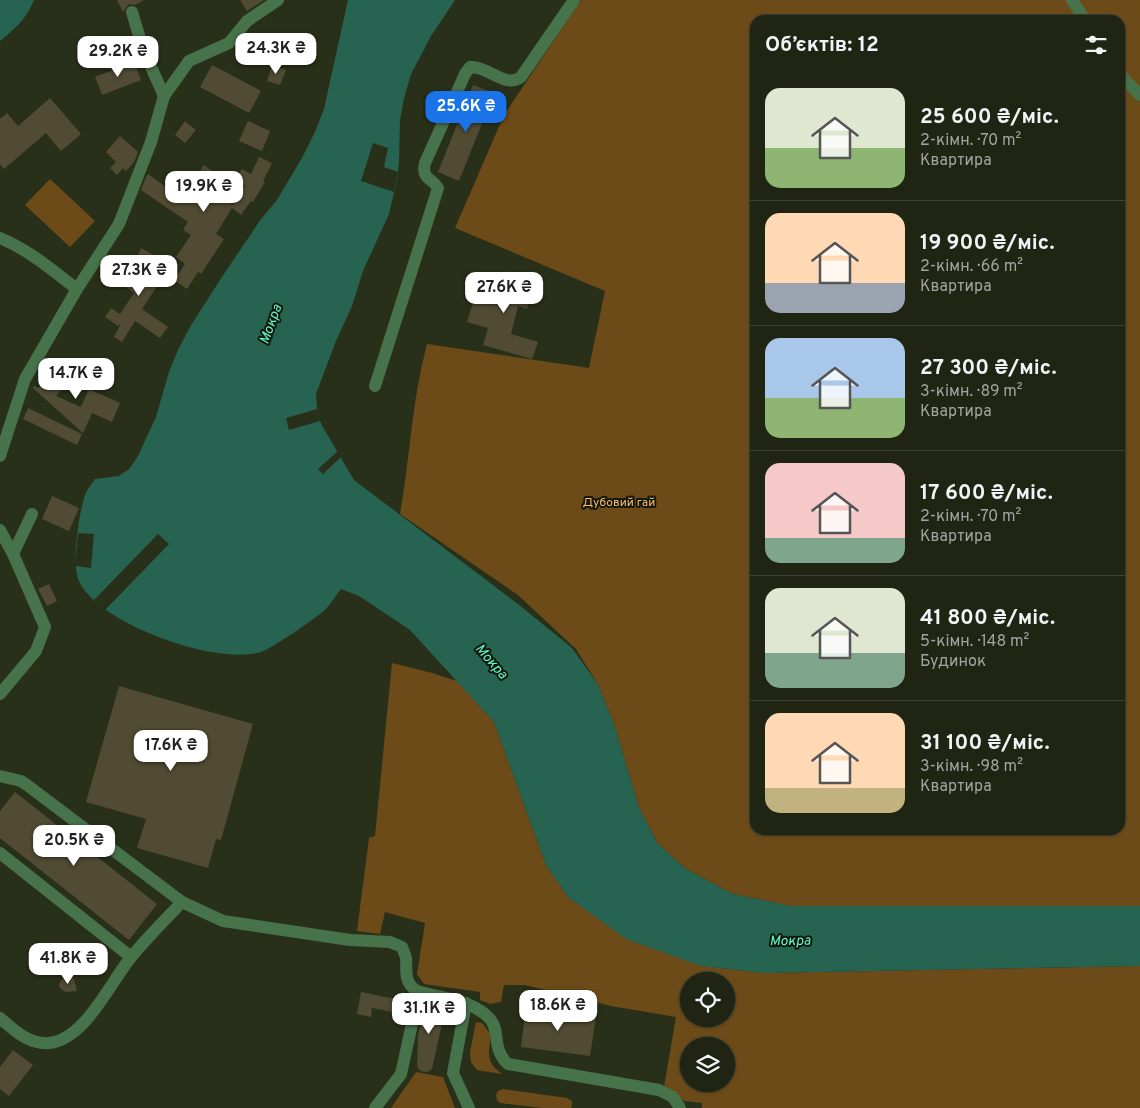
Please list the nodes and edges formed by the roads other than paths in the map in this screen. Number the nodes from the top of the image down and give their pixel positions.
1 (278, 0) edge
2 (574, 0) edge
3 (1072, 0) edge
4 (132, 12) dead end
5 (1082, 15) edge
6 (1125, 80) edge
7 (1140, 95) edge
8 (164, 96) junction
9 (0, 238) edge
10 (77, 289) junction
11 (375, 386) dead end
12 (0, 456) edge
13 (32, 514) dead end
14 (0, 530) edge
15 (13, 554) junction
16 (0, 694) edge
17 (0, 776) edge
18 (0, 853) edge
19 (182, 902) junction
20 (131, 957) junction
21 (419, 992) junction
22 (466, 1003) junction
23 (0, 1018) edge
24 (375, 1108) edge
25 (469, 1108) edge
26 (680, 1108) edge

1 - 8 street
2 - 11 street
3 - 5 street
4 - 8 street
6 - 7 street
8 - 10 street
9 - 10 street
10 - 12 street
13 - 15 street
14 - 15 street
15 - 16 street
17 - 19 street
18 - 20 street
19 - 20 street
19 - 21 street
20 - 23 street
21 - 22 street
21 - 24 street
22 - 25 street
22 - 26 street

